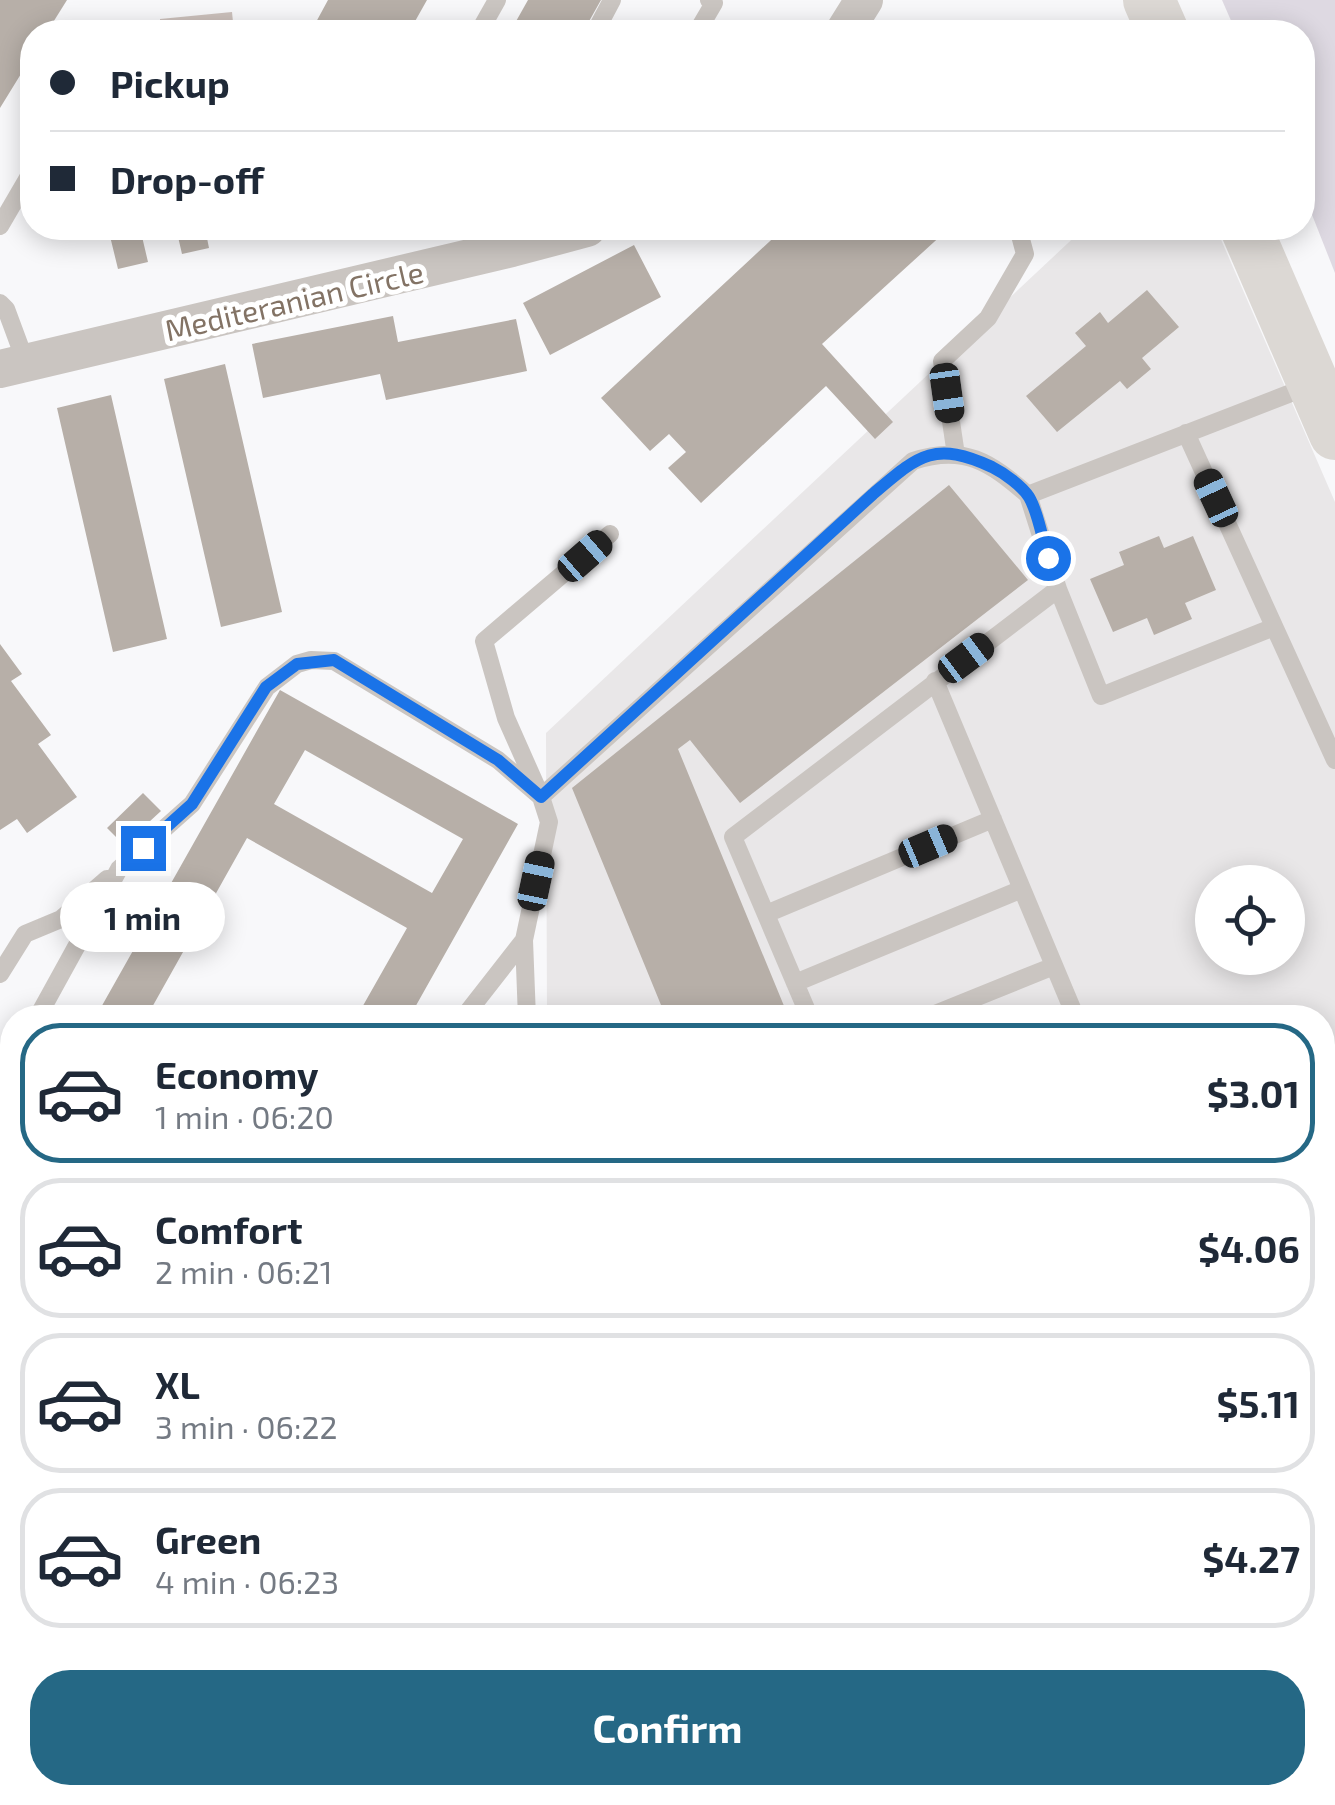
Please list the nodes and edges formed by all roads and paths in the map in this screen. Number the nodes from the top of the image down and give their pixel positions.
1 (709, 0) edge
2 (705, 20) edge
3 (20, 192) edge
4 (0, 226) edge
5 (542, 240) edge
6 (1021, 240) edge
7 (1251, 240) edge
8 (0, 303) edge
9 (13, 366) edge
10 (1314, 384) junction
11 (1186, 433) junction
12 (1335, 434) edge
13 (956, 455) junction
14 (1028, 495) junction
15 (610, 534) dead end
16 (1058, 589) junction
17 (1274, 627) junction
18 (935, 681) junction
19 (1335, 760) edge
20 (541, 797) junction
21 (992, 819) junction
22 (119, 869) junction
23 (1022, 889) junction
24 (766, 914) junction
25 (524, 940) junction
26 (1054, 966) junction
27 (0, 974) edge
28 (796, 982) junction
29 (44, 1005) edge
30 (473, 1005) edge
31 (526, 1005) edge
32 (805, 1005) edge
33 (957, 1005) edge
34 (1070, 1005) edge

1 - 2 lane
3 - 4 lane
5 - 9 street, Mediteranian Circle
6 - 13 lane
7 - 10 main road
8 - 9 lane
10 - 11 lane
10 - 12 main road
11 - 14 lane
11 - 17 lane
13 - 14 lane
13 - 20 lane
14 - 16 lane
15 - 20 lane
16 - 17 lane
16 - 18 lane
17 - 19 lane
18 - 21 lane
18 - 24 lane
20 - 22 lane
20 - 25 lane
21 - 23 lane
21 - 24 lane
22 - 27 lane
22 - 29 lane
23 - 26 lane
23 - 28 lane
24 - 28 lane
25 - 30 lane
25 - 31 lane
26 - 33 lane
26 - 34 lane
28 - 32 lane

